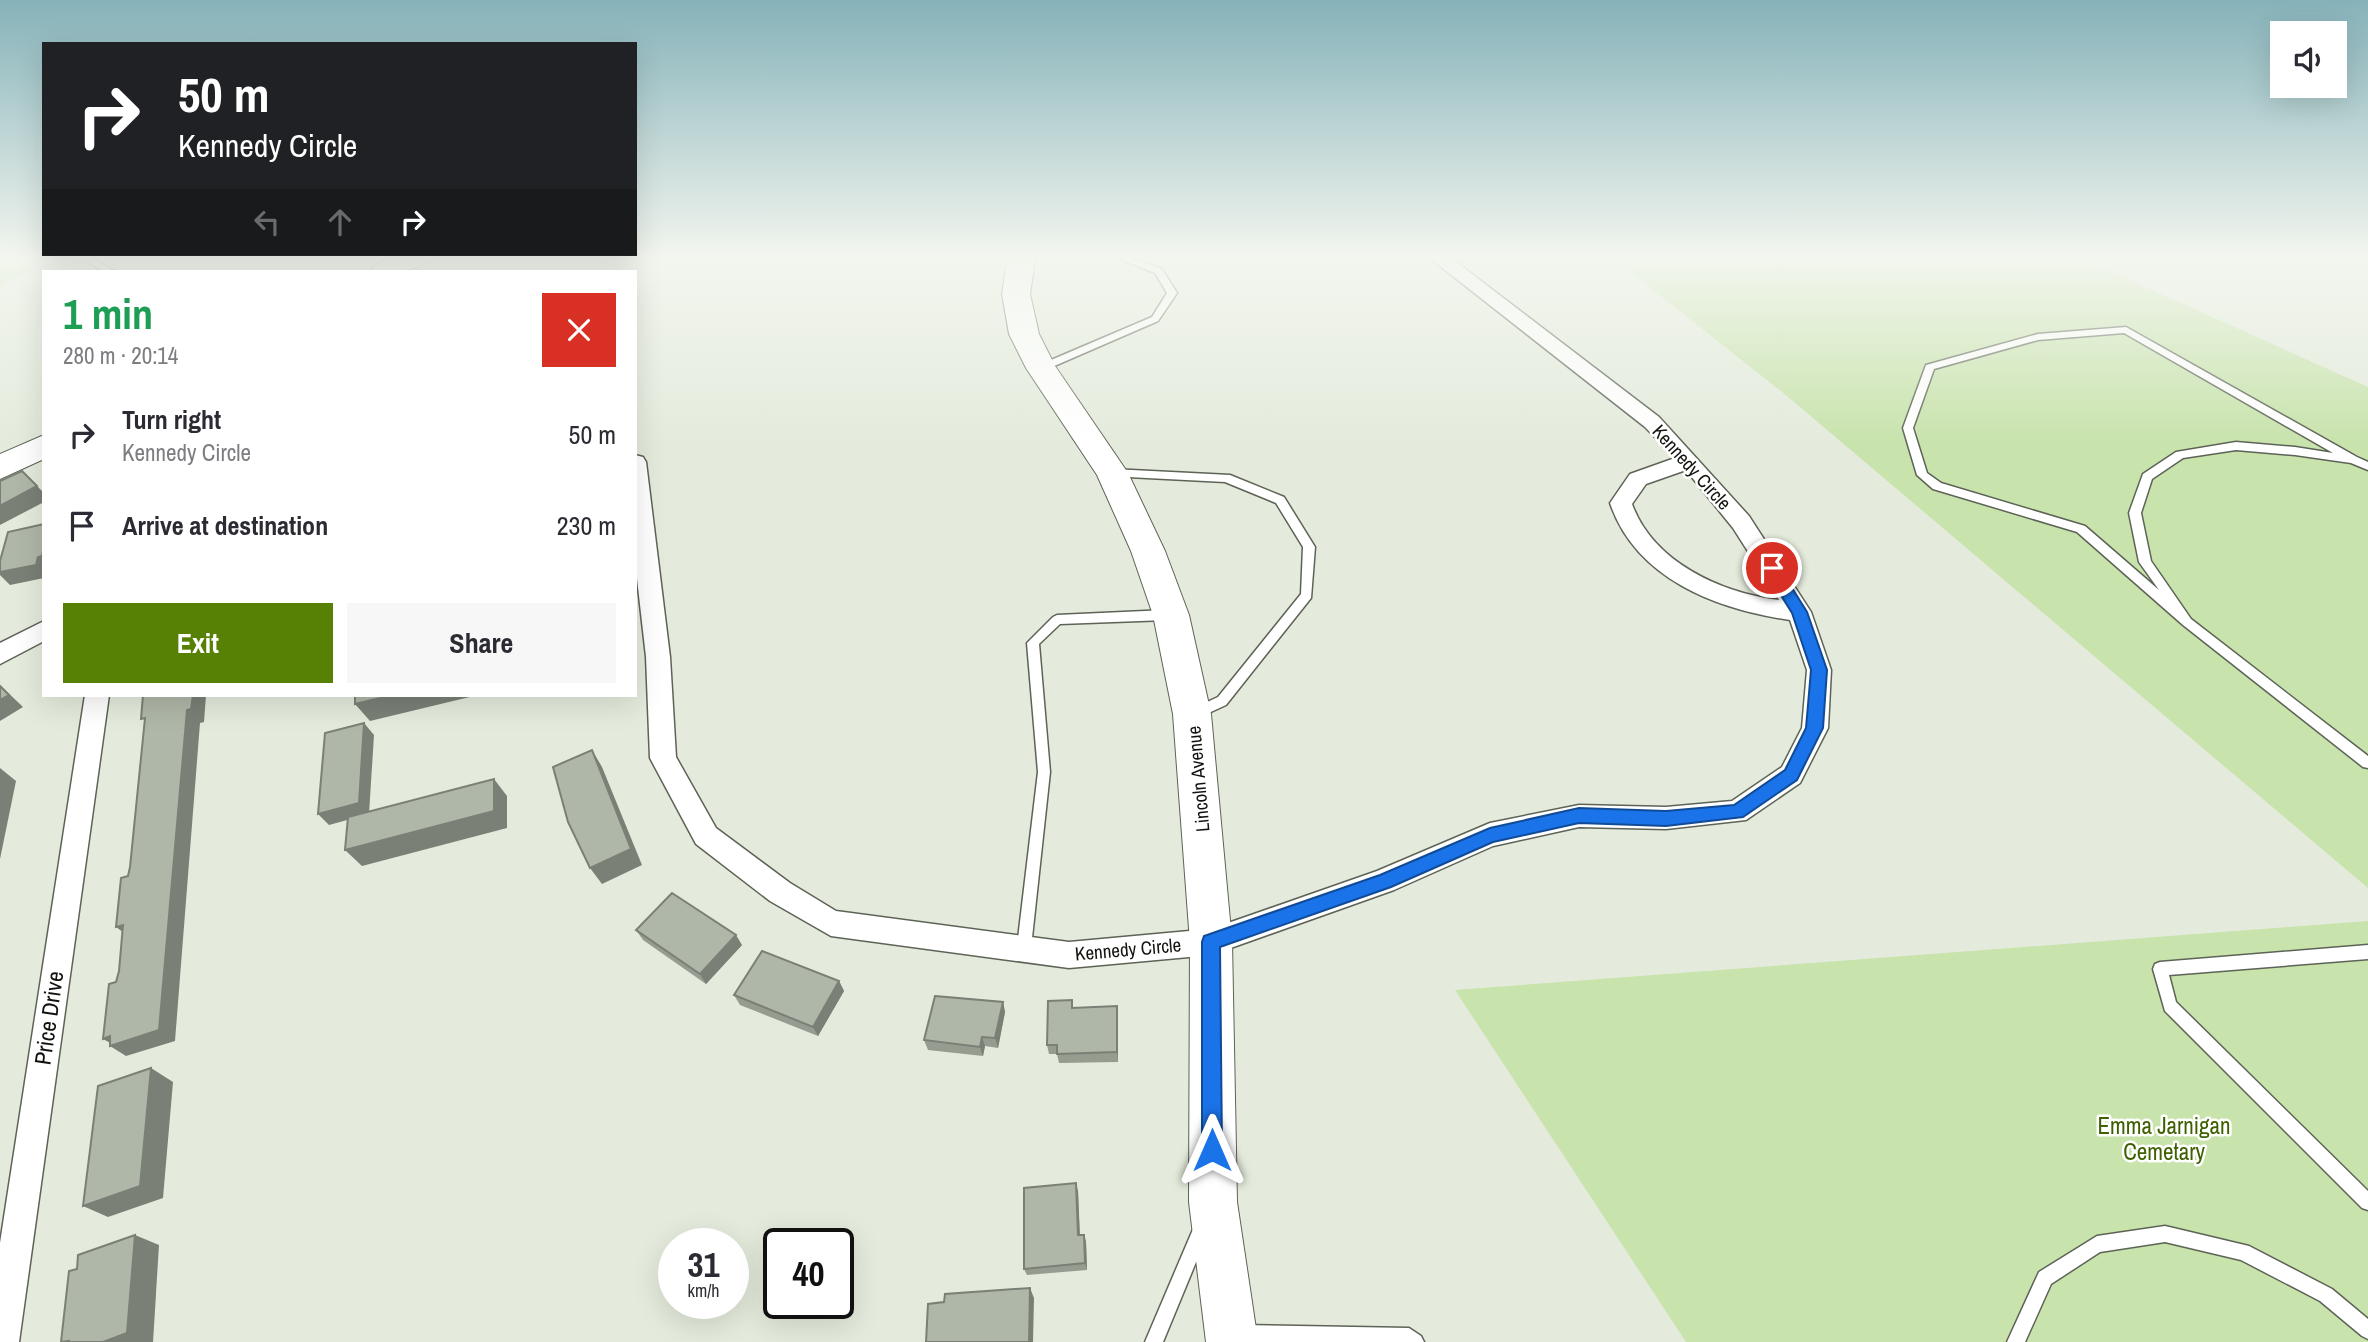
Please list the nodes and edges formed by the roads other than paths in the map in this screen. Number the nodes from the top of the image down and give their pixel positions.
1 (1021, 318) edge
2 (1156, 318) edge
3 (1516, 318) edge
4 (1041, 368) junction
5 (42, 447) edge
6 (2353, 460) junction
7 (1690, 461) junction
8 (2368, 466) edge
9 (0, 468) edge
10 (1112, 473) junction
11 (637, 479) edge
12 (1799, 612) junction
13 (1171, 615) junction
14 (2187, 622) junction
15 (42, 631) edge
16 (0, 655) edge
17 (97, 697) edge
18 (1192, 715) junction
19 (2368, 763) edge
20 (1211, 942) junction
21 (1024, 947) junction
22 (2368, 953) edge
23 (1213, 1202) junction
24 (2368, 1202) edge
25 (2368, 1329) edge
26 (1231, 1338) edge
27 (2, 1342) edge
28 (1154, 1342) edge
29 (1415, 1342) edge
30 (2016, 1342) edge

1 - 4 street, Lincoln Avenue
2 - 4 lane
3 - 7 street, Kennedy Circle
4 - 10 street, Lincoln Avenue
5 - 9 street
6 - 8 lane
6 - 14 lane
6 - 14 lane
7 - 12 street, Kennedy Circle
7 - 12 street
10 - 13 street, Lincoln Avenue
10 - 18 lane
11 - 21 street, Kennedy Circle
12 - 20 street, Kennedy Circle
13 - 18 street, Lincoln Avenue
13 - 21 lane
14 - 19 lane
15 - 16 street
17 - 27 street, Price Drive
18 - 20 street, Lincoln Avenue
20 - 21 street, Kennedy Circle
20 - 23 street, Lincoln Avenue
22 - 24 lane
23 - 26 street, Lincoln Avenue
23 - 28 lane
25 - 30 lane
26 - 29 lane

